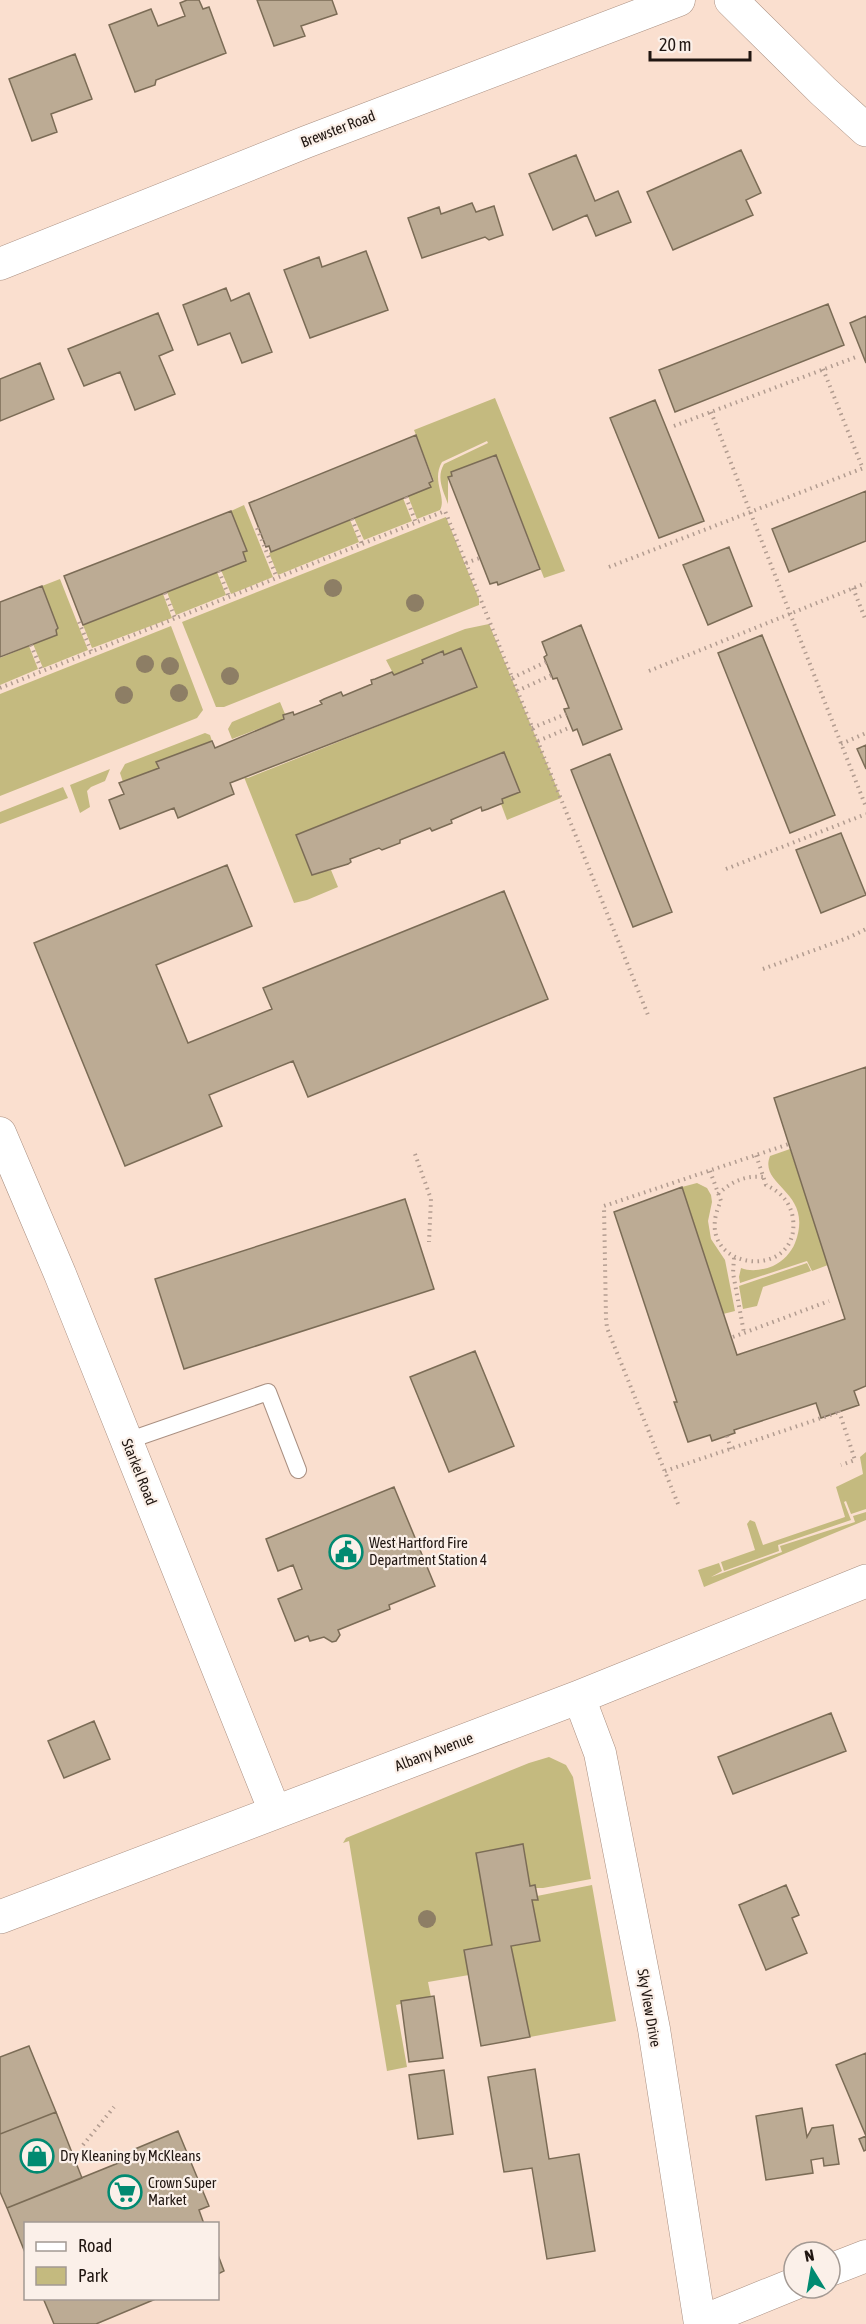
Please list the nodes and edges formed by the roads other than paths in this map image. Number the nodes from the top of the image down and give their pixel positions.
1 (679, 0) edge
2 (731, 0) edge
3 (866, 130) edge
4 (0, 264) edge
5 (0, 1133) edge
6 (127, 1442) junction
7 (298, 1470) dead end
8 (866, 1581) edge
9 (579, 1697) junction
10 (275, 1812) junction
11 (0, 1917) edge
12 (866, 2256) edge
13 (842, 2265) edge
14 (782, 2289) edge
15 (700, 2323) edge

1 - 4 street, Brewster Road
2 - 3 main road
5 - 6 street, Starkel Road
6 - 7 lane
6 - 10 street, Starkel Road
8 - 9 main road, Albany Avenue
9 - 10 main road, Albany Avenue
9 - 15 street, Sky View Drive
10 - 11 main road, Albany Avenue
12 - 13 street
14 - 15 street

